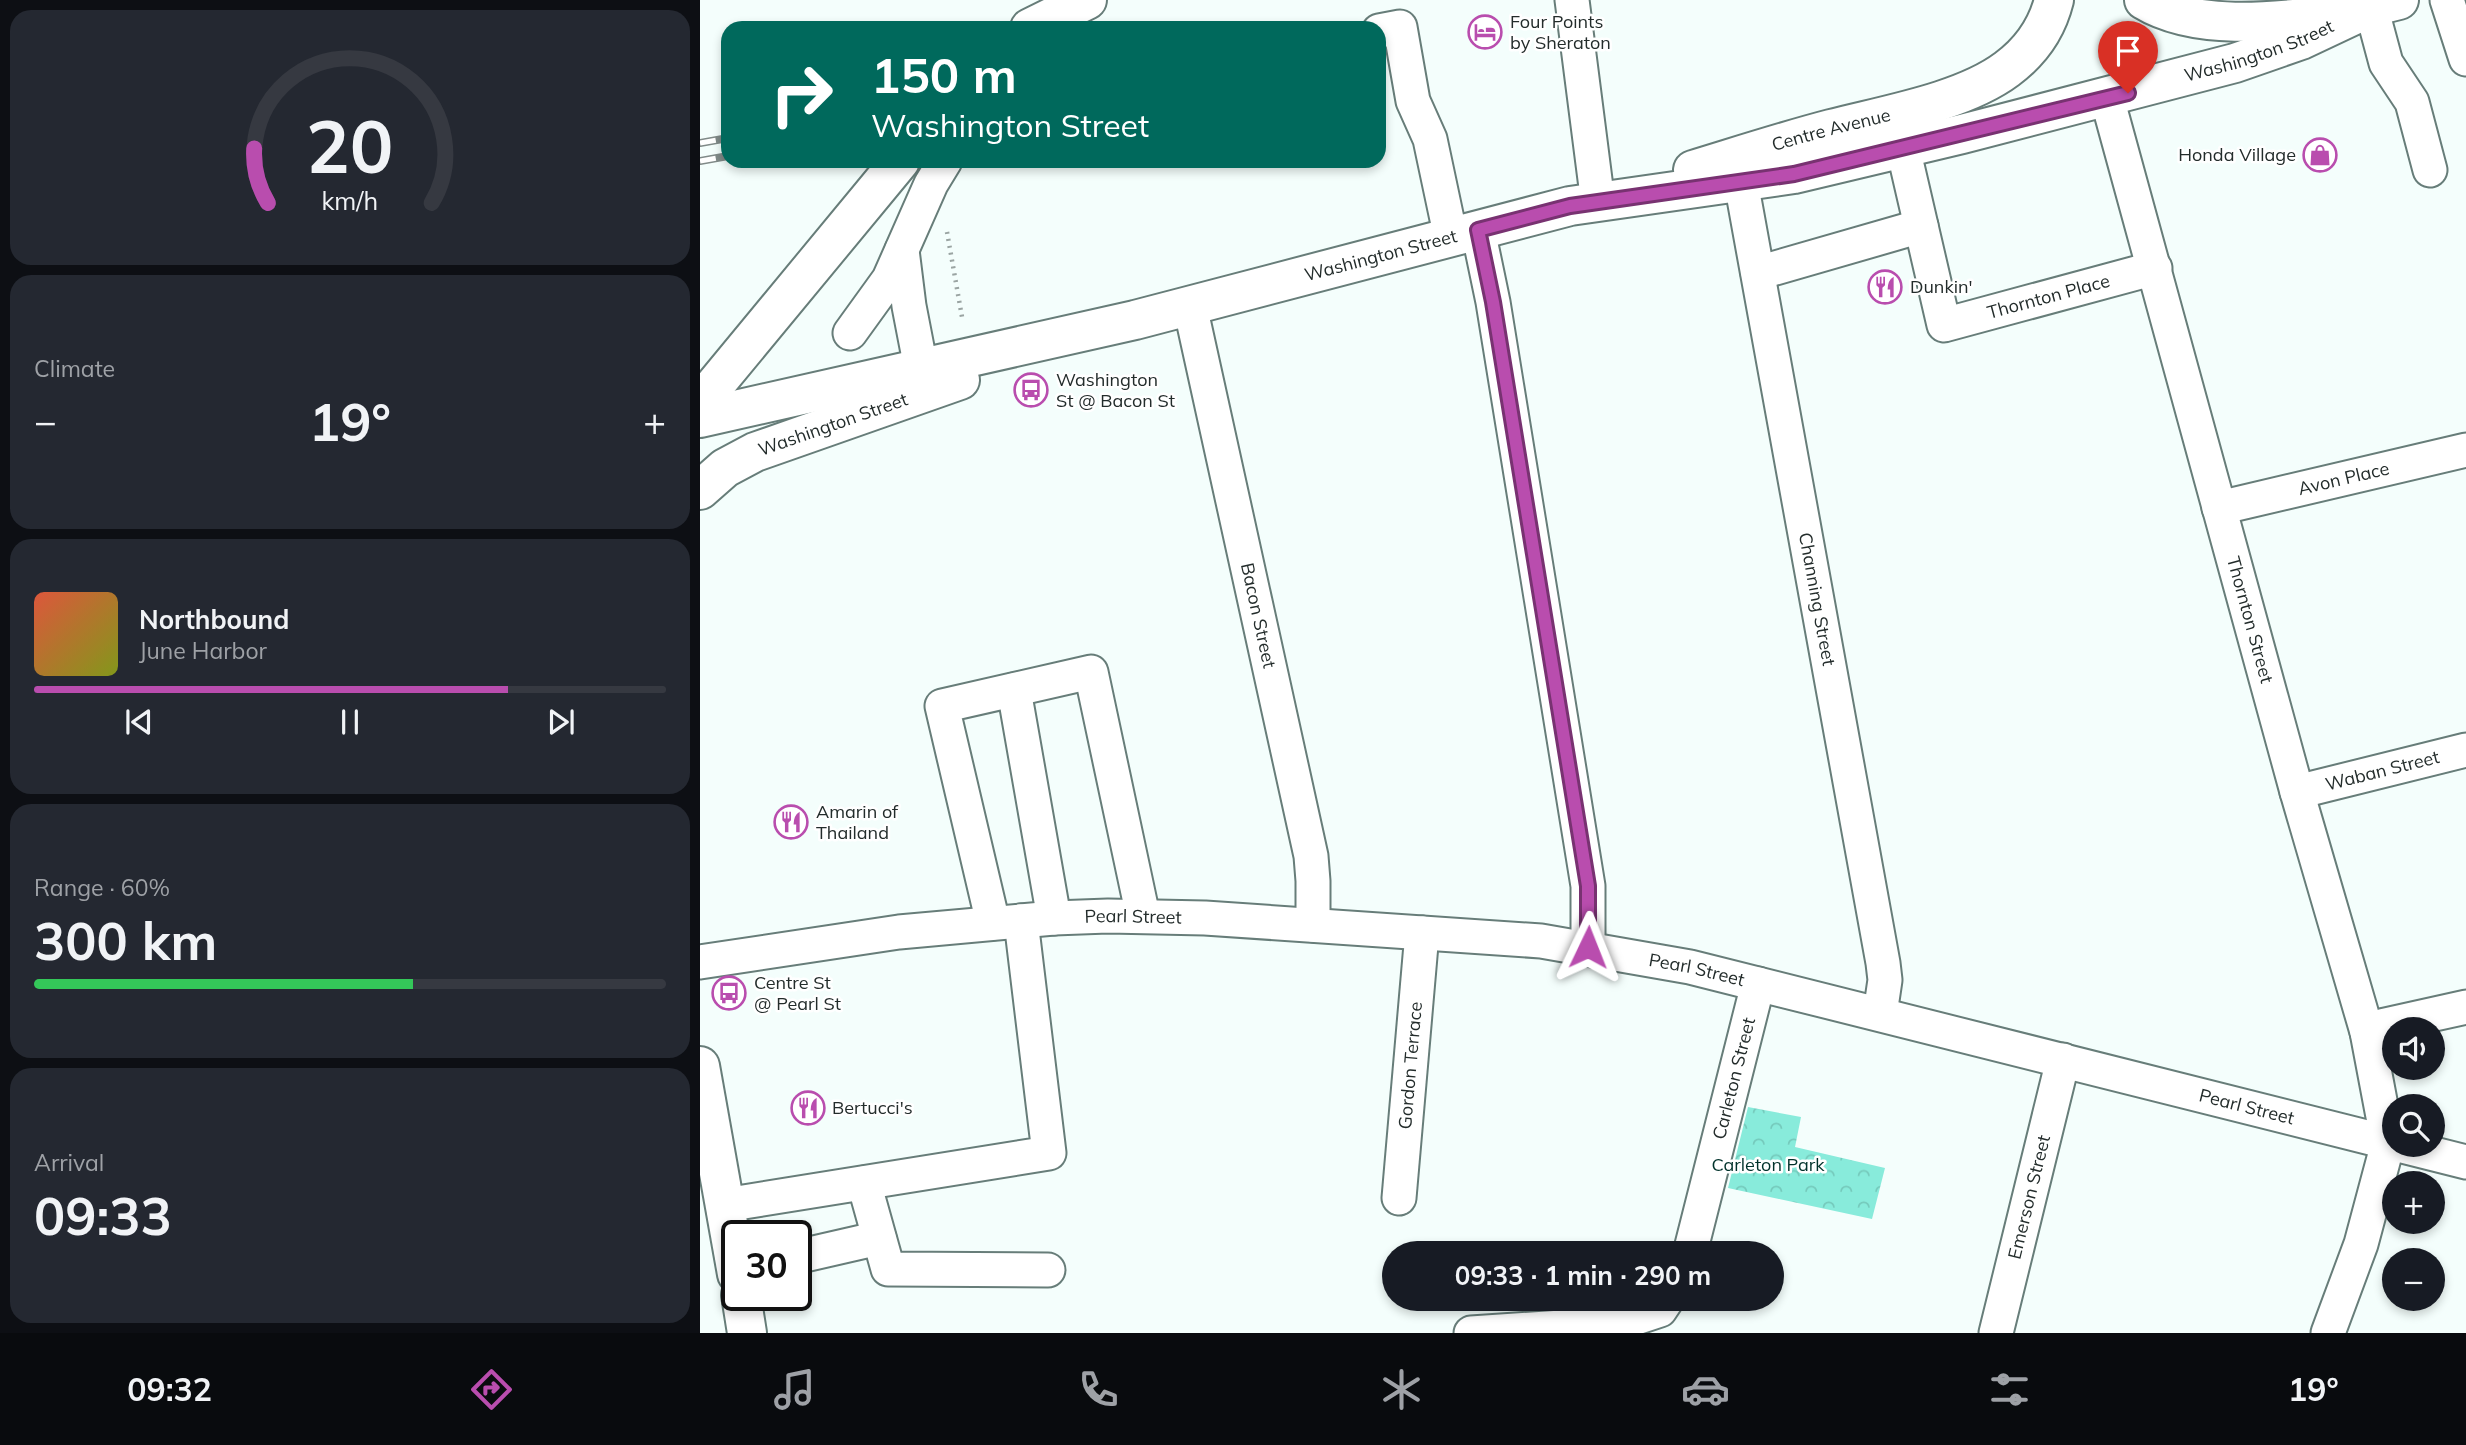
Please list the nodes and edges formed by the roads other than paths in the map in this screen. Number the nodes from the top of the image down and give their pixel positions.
1 (1087, 0) edge
2 (1572, 0) edge
3 (2054, 0) edge
4 (2144, 0) edge
5 (2447, 0) edge
6 (2385, 4) edge
7 (1044, 21) edge
8 (1386, 30) edge
9 (2466, 59) edge
10 (2107, 98) junction
11 (1903, 148) junction
12 (894, 168) edge
13 (941, 168) edge
14 (2430, 170) dead end
15 (1741, 182) junction
16 (1589, 202) junction
17 (1921, 226) junction
18 (1464, 234) junction
19 (902, 250) junction
20 (2155, 268) junction
21 (1758, 272) junction
22 (1190, 306) junction
23 (1135, 320) junction
24 (850, 333) dead end
25 (737, 357) junction
26 (700, 367) edge
27 (920, 368) junction
28 (700, 403) edge
29 (700, 418) edge
30 (2466, 450) edge
31 (700, 490) edge
32 (2219, 508) junction
33 (1014, 690) junction
34 (2466, 750) edge
35 (2297, 792) junction
36 (1143, 916) junction
37 (1054, 918) junction
38 (1007, 922) junction
39 (1313, 925) junction
40 (1422, 933) junction
41 (1588, 947) junction
42 (700, 962) edge
43 (1758, 984) junction
44 (2466, 1007) edge
45 (1880, 1014) junction
46 (2367, 1031) junction
47 (2063, 1060) junction
48 (700, 1066) edge
49 (2382, 1111) edge
50 (2382, 1141) edge
51 (2384, 1157) edge
52 (2445, 1157) edge
53 (2466, 1162) edge
54 (864, 1183) junction
55 (1399, 1198) dead end
56 (716, 1199) edge
57 (722, 1220) edge
58 (879, 1238) junction
59 (1693, 1241) edge
60 (812, 1253) edge
61 (1048, 1270) dead end
62 (744, 1311) edge
63 (1657, 1311) edge
64 (747, 1333) edge
65 (1471, 1333) edge
66 (1996, 1333) edge
67 (2328, 1333) edge

1 - 7 main road
2 - 16 street
3 - 16 main road, Centre Avenue
4 - 6 main road
5 - 9 street
6 - 10 main road, Washington Street
6 - 14 street
8 - 18 street
10 - 11 main road, Washington Street
10 - 20 street, Thornton Street
11 - 15 main road, Washington Street
11 - 17 street
12 - 25 main road
13 - 19 street
15 - 16 main road, Washington Street
15 - 21 street, Channing Street
16 - 18 main road, Washington Street
17 - 20 street, Thornton Place
17 - 21 street
18 - 22 main road, Washington Street
18 - 41 street
19 - 24 street
19 - 27 street
20 - 32 street, Thornton Street
21 - 45 street, Channing Street
22 - 23 main road, Washington Street
22 - 39 street, Bacon Street
23 - 27 main road, Washington Street
23 - 31 main road, Washington Street
25 - 26 main road
25 - 28 main road
27 - 29 main road, Washington Street
30 - 32 street, Avon Place
32 - 35 street, Thornton Street
33 - 36 street
33 - 37 street
33 - 38 street
34 - 35 street, Waban Street
35 - 46 street, Thornton Street
36 - 37 street, Pearl Street
36 - 39 street, Pearl Street
37 - 38 street, Pearl Street
38 - 42 street, Pearl Street
38 - 54 street
39 - 40 street, Pearl Street
40 - 41 street, Pearl Street
40 - 55 street, Gordon Terrace
41 - 43 street, Pearl Street
43 - 45 street, Pearl Street
43 - 59 street, Carleton Street
44 - 46 street
45 - 47 street, Pearl Street
46 - 49 street, Thornton Street
47 - 50 street, Pearl Street
47 - 66 street, Emerson Street
48 - 56 main road
51 - 67 street
52 - 53 street, Pearl Street
54 - 56 street
54 - 58 street
56 - 57 main road
58 - 60 street
58 - 61 street
62 - 64 main road
63 - 65 street

